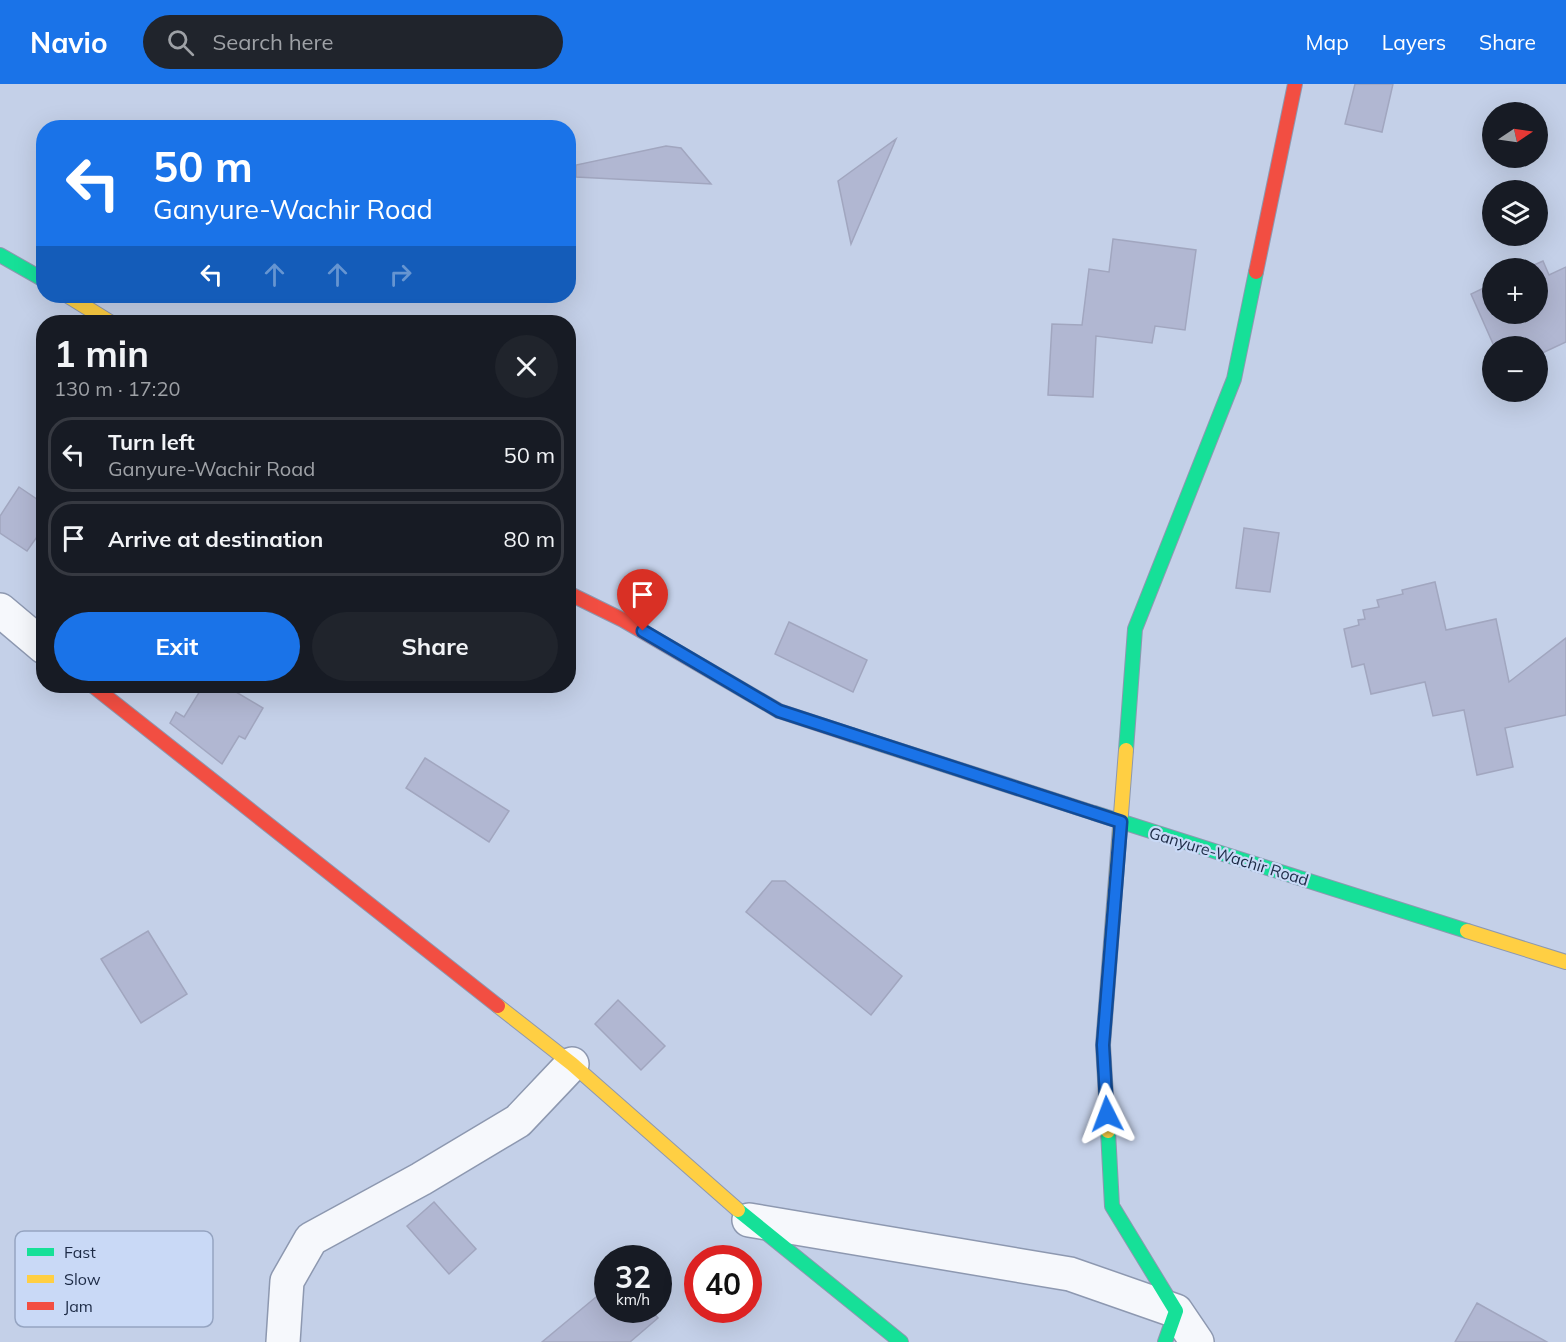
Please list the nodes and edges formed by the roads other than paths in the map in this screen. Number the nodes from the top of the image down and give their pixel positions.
1 (1295, 84) edge
2 (0, 255) edge
3 (36, 275) edge
4 (79, 303) edge
5 (99, 315) edge
6 (576, 597) edge
7 (0, 610) edge
8 (36, 639) edge
9 (102, 693) edge
10 (1121, 822) junction
11 (1566, 962) edge
12 (572, 1064) junction
13 (749, 1220) junction
14 (1176, 1311) junction
15 (283, 1342) edge
16 (901, 1342) edge
17 (1165, 1342) edge
18 (1197, 1342) edge

1 - 10 street
2 - 3 street
4 - 5 street
6 - 10 street, Ganyure-Wachir Road
7 - 8 street
9 - 12 street
10 - 11 street, Ganyure-Wachir Road
10 - 14 street
12 - 13 street
12 - 15 street
13 - 14 street
13 - 16 street
14 - 17 street
14 - 18 street

